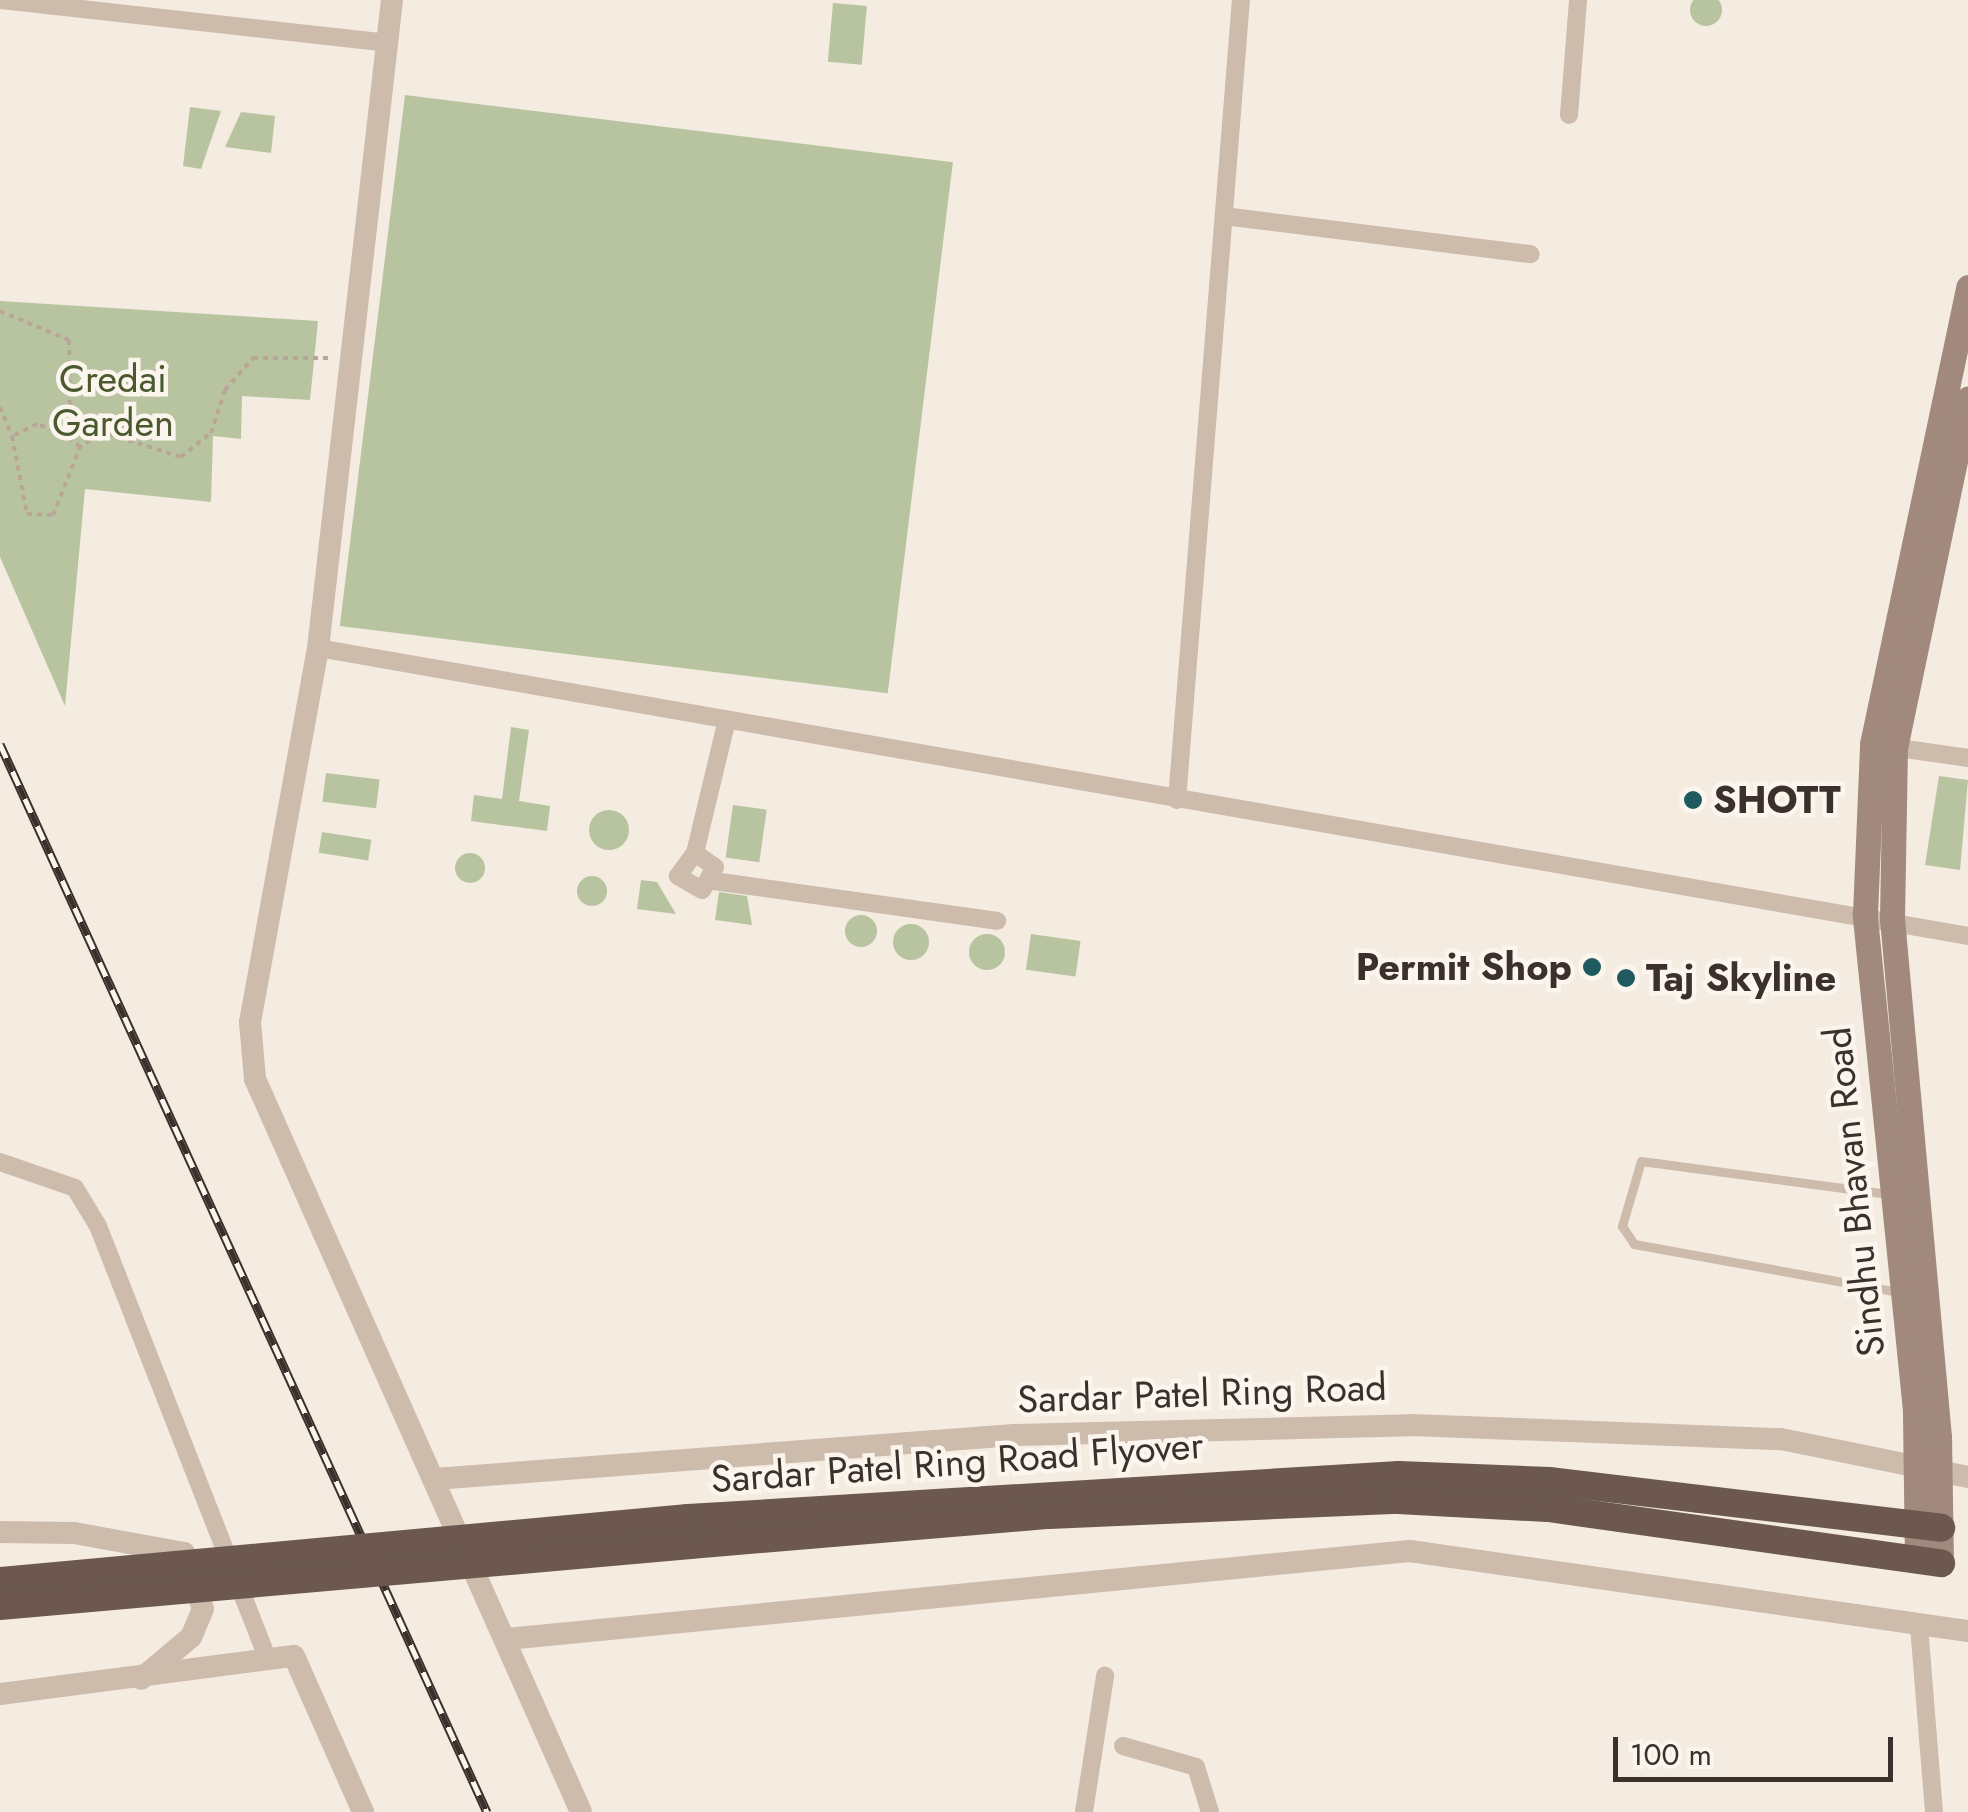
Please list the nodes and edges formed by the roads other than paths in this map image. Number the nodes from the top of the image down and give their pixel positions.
1 (0, 0) edge
2 (392, 0) edge
3 (1240, 0) edge
4 (1578, 0) edge
5 (32, 2) edge
6 (387, 43) junction
7 (1569, 114) dead end
8 (1224, 216) junction
9 (1532, 254) dead end
10 (1968, 286) edge
11 (1968, 398) edge
12 (318, 648) junction
13 (727, 720) junction
14 (1884, 746) junction
15 (1968, 758) edge
16 (1178, 800) junction
17 (695, 853) junction
18 (714, 880) junction
19 (1865, 914) junction
20 (1892, 919) junction
21 (997, 921) dead end
22 (1968, 936) edge
23 (0, 1162) edge
24 (1890, 1194) junction
25 (1901, 1293) junction
26 (1929, 1463) junction
27 (1968, 1477) edge
28 (434, 1480) junction
29 (1548, 1495) junction
30 (1930, 1526) junction
31 (0, 1532) edge
32 (1929, 1561) joint
33 (0, 1581) edge
34 (0, 1606) edge
35 (1919, 1626) junction
36 (1968, 1631) edge
37 (507, 1639) junction
38 (268, 1660) junction
39 (1105, 1676) dead end
40 (139, 1681) junction
41 (0, 1694) edge
42 (1122, 1746) dead end
43 (363, 1812) edge
44 (581, 1812) edge
45 (1084, 1812) edge
46 (1210, 1812) edge
47 (1934, 1812) edge

1 - 5 street
2 - 6 street
3 - 8 street
4 - 7 street
5 - 6 street
6 - 12 street
8 - 9 street
8 - 16 street
10 - 14 main road, Sindhu Bhavan Road
11 - 14 main road, Sindhu Bhavan Road
12 - 13 street
12 - 28 street
13 - 16 street
13 - 17 street
14 - 15 street
14 - 19 main road, Sindhu Bhavan Road
14 - 20 main road, Sindhu Bhavan Road
16 - 19 street
17 - 18 street
17 - 18 street
18 - 21 street
19 - 20 street
19 - 24 main road, Sindhu Bhavan Road
20 - 22 street
20 - 26 main road, Sindhu Bhavan Road
23 - 38 street
24 - 25 main road, Sindhu Bhavan Road
24 - 25 lane
25 - 26 main road, Sindhu Bhavan Road
26 - 27 street, Sardar Patel Ring Road
26 - 28 street, Sardar Patel Ring Road
26 - 30 main road, Sindhu Bhavan Road
28 - 37 street
29 - 30 highway, Sardar Patel Ring Road Flyover
29 - 32 highway, Sardar Patel Ring Road Flyover
29 - 33 highway, Sardar Patel Ring Road Flyover, bridge
29 - 34 highway, Sardar Patel Ring Road Flyover, bridge
30 - 32 main road, Sindhu Bhavan Road
31 - 40 street
35 - 36 street
35 - 37 street
35 - 47 street
37 - 44 street
38 - 40 street
38 - 43 street
39 - 45 street
40 - 41 street
42 - 46 street

